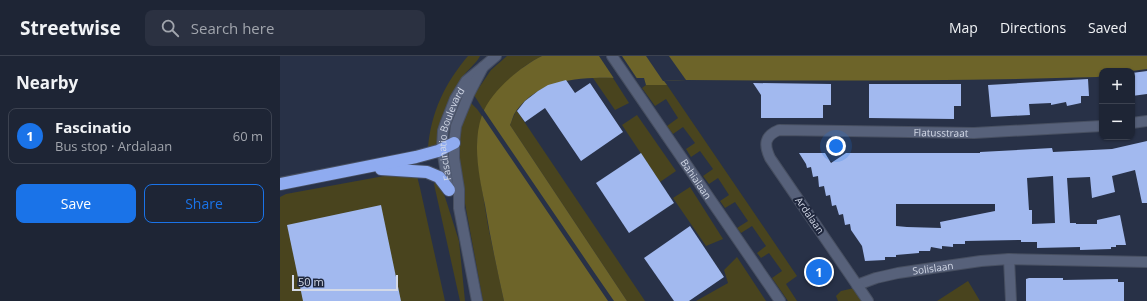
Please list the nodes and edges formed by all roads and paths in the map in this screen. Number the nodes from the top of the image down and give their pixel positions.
1 (496, 56) edge
2 (612, 56) edge
3 (483, 68) junction
4 (1147, 121) edge
5 (1135, 123) edge
6 (1099, 126) edge
7 (779, 130) joint
8 (454, 143) junction
9 (442, 149) junction
10 (366, 168) junction
11 (280, 184) edge
12 (449, 190) junction
13 (459, 208) junction
14 (1009, 259) junction
15 (1147, 262) edge
16 (858, 285) junction
17 (477, 301) edge
18 (780, 301) edge
19 (868, 301) edge
20 (1011, 301) edge

1 - 3 street, Fascinatio Boulevard
2 - 18 street, Bahialaan
3 - 8 street, Fascinatio Boulevard
3 - 9 street, Fascinatio Boulevard
4 - 5 street
6 - 7 street, Flatusstraat
7 - 16 street, Ardalaan
8 - 9 highway
8 - 13 street, Fascinatio Boulevard
9 - 10 highway
9 - 12 street, Fascinatio Boulevard
10 - 11 highway
10 - 12 highway
12 - 13 street, Fascinatio Boulevard
13 - 17 street, Fascinatio Boulevard
14 - 15 street, Solislaan
14 - 16 street, Solislaan
14 - 20 street
16 - 19 street, Ardalaan

